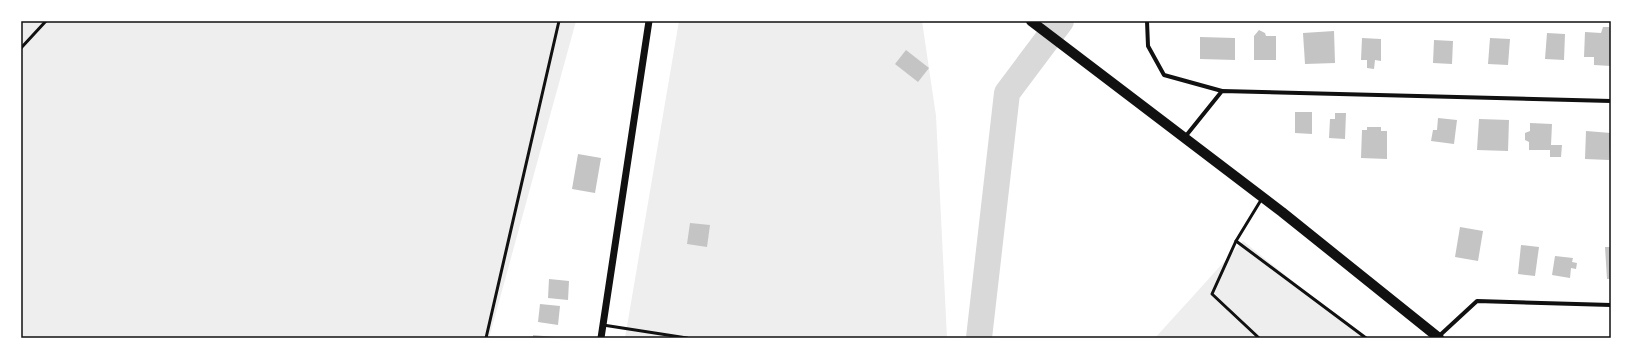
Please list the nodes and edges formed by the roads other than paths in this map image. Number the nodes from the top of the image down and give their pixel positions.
1 (46, 21) edge
2 (559, 21) edge
3 (649, 21) edge
4 (1031, 21) edge
5 (1147, 21) edge
6 (21, 48) edge
7 (1222, 91) junction
8 (1611, 101) edge
9 (1185, 137) junction
10 (1263, 197) junction
11 (1236, 241) junction
12 (1611, 305) edge
13 (603, 325) junction
14 (1439, 337) edge
15 (486, 338) edge
16 (601, 338) edge
17 (688, 338) edge
18 (1259, 338) edge
19 (1366, 338) edge

1 - 6 lane
2 - 15 lane
3 - 13 street
4 - 9 main road
5 - 7 street
7 - 8 street
7 - 9 street
9 - 10 main road
10 - 11 lane
10 - 14 main road
11 - 18 lane
11 - 19 lane
12 - 14 street
13 - 16 street
13 - 17 lane

